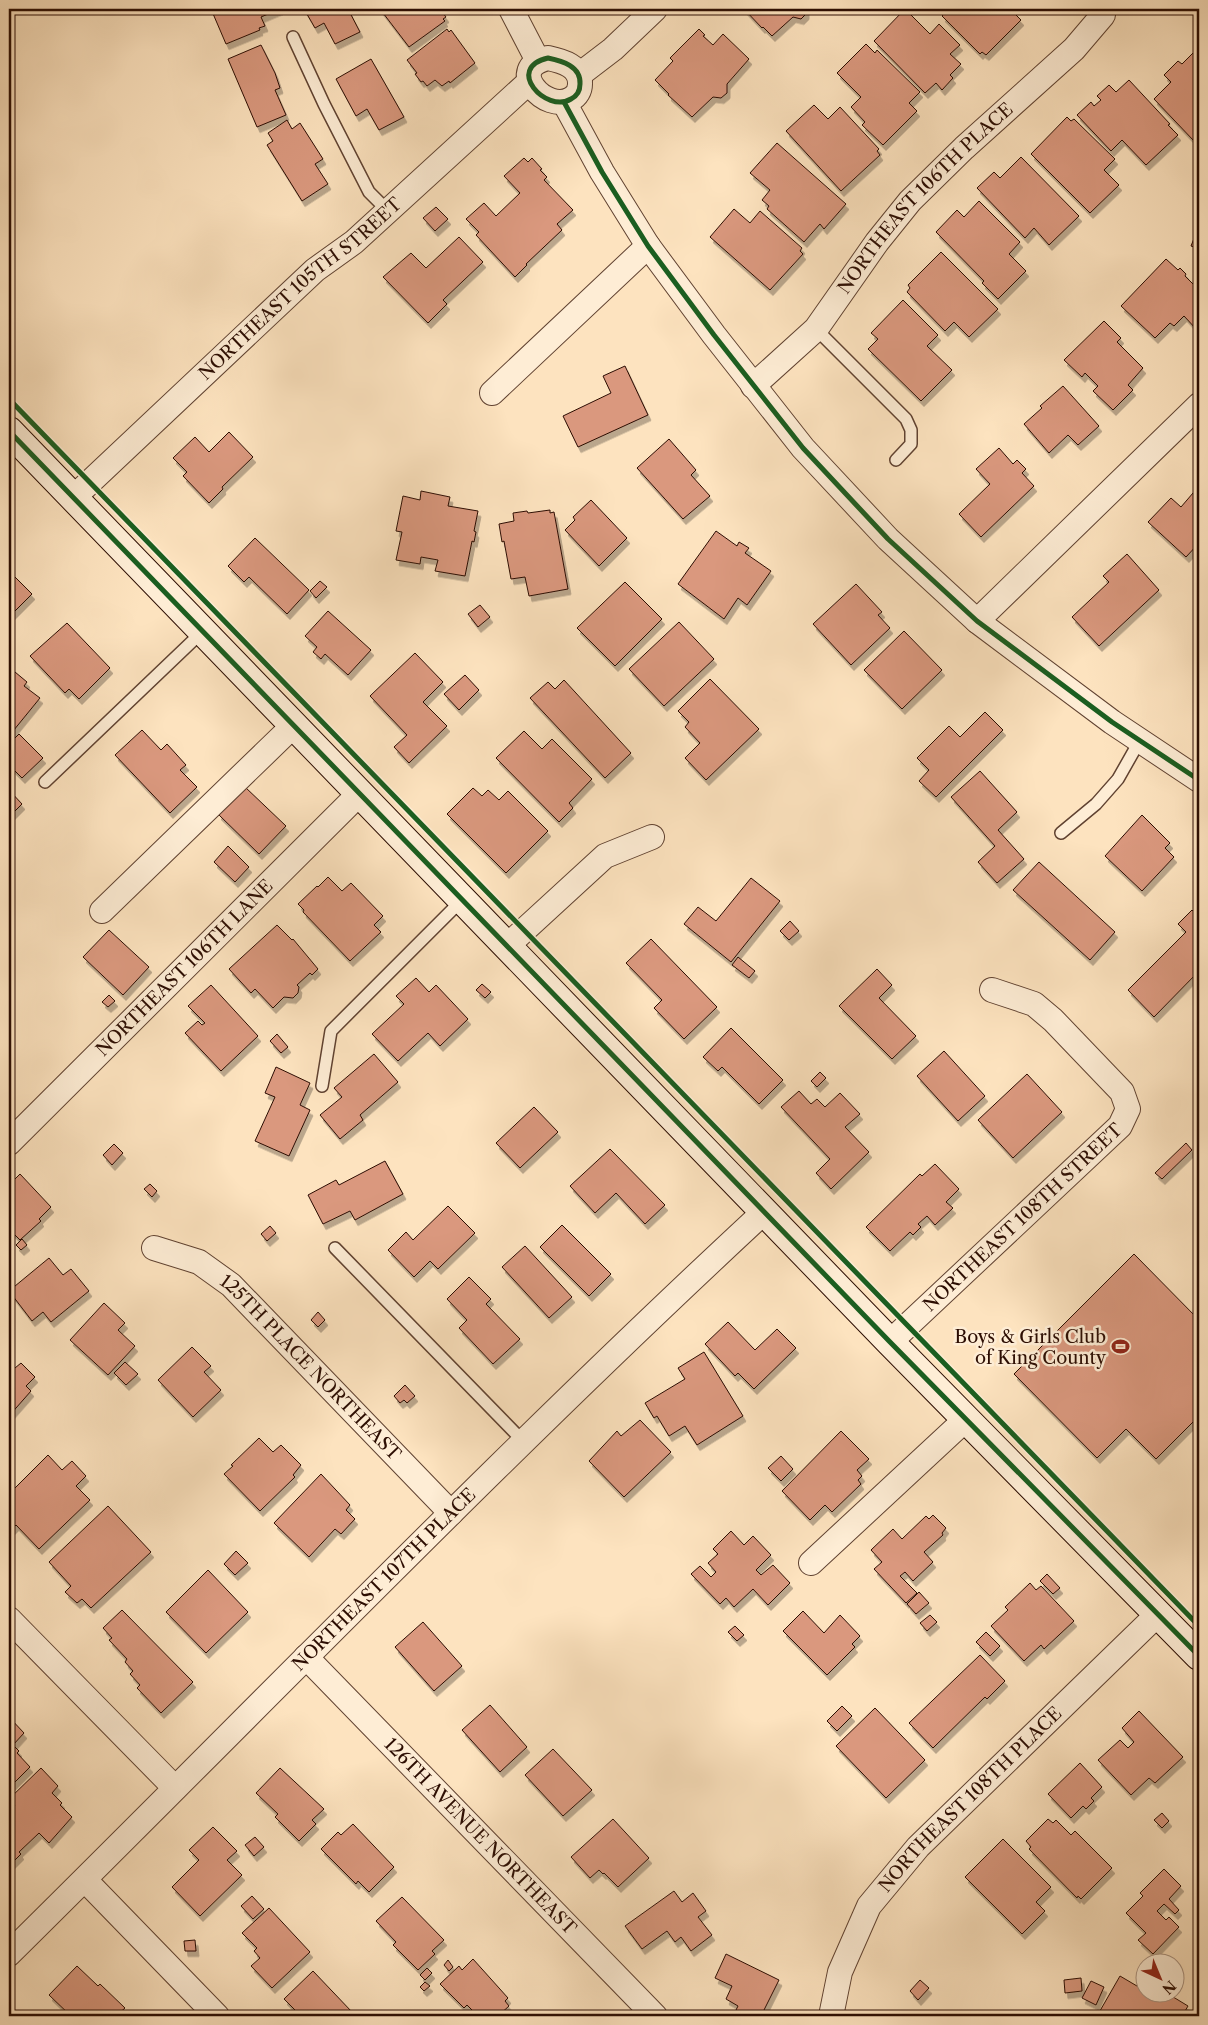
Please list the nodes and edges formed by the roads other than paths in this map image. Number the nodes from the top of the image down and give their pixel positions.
1 (511, 9) edge
2 (655, 9) edge
3 (1103, 15) dead end
4 (294, 37) dead end
5 (533, 72) junction
6 (579, 75) junction
7 (564, 102) junction
8 (387, 210) junction
9 (648, 246) junction
10 (816, 329) junction
11 (753, 386) junction
12 (492, 393) dead end
13 (1199, 405) edge
14 (9, 431) edge
15 (896, 460) dead end
16 (73, 498) junction
17 (977, 621) junction
18 (202, 632) junction
19 (292, 726) junction
20 (1140, 742) junction
21 (1199, 780) edge
22 (45, 782) dead end
23 (359, 794) junction
24 (1061, 833) dead end
25 (652, 837) dead end
26 (462, 900) junction
27 (102, 911) dead end
28 (507, 946) junction
29 (992, 990) dead end
30 (322, 1086) dead end
31 (9, 1143) edge
32 (764, 1212) junction
33 (154, 1248) dead end
34 (335, 1248) dead end
35 (890, 1342) junction
36 (965, 1420) junction
37 (524, 1442) junction
38 (451, 1513) junction
39 (811, 1563) dead end
40 (1158, 1614) junction
41 (9, 1619) edge
42 (1199, 1656) edge
43 (306, 1657) junction
44 (176, 1788) junction
45 (85, 1880) junction
46 (9, 1954) edge
47 (217, 2016) edge
48 (655, 2016) edge
49 (831, 2016) edge

1 - 5 street
2 - 6 street
3 - 10 street, NORTHEAST 106TH PLACE
4 - 8 lane
5 - 6 street
5 - 7 street
5 - 8 street, NORTHEAST 105TH STREET
6 - 7 street
7 - 9 street
8 - 16 street, NORTHEAST 105TH STREET
9 - 11 street
9 - 12 street
10 - 11 street, NORTHEAST 106TH PLACE
10 - 15 lane
11 - 17 street
13 - 17 street
14 - 16 main road
16 - 18 main road
17 - 20 street
18 - 19 main road
18 - 22 lane
19 - 23 main road
19 - 27 street
20 - 21 street
20 - 24 lane
23 - 26 main road
23 - 31 street, NORTHEAST 106TH LANE
25 - 28 street
26 - 28 main road
26 - 30 lane
28 - 32 main road
29 - 35 street, NORTHEAST 108TH STREET
32 - 35 main road
32 - 37 street, NORTHEAST 107TH PLACE
33 - 38 street, 125TH PLACE NORTHEAST
34 - 37 lane
35 - 36 main road
36 - 39 street
36 - 40 main road
37 - 38 street, NORTHEAST 107TH PLACE
38 - 43 street, NORTHEAST 107TH PLACE
40 - 42 main road
40 - 49 street, NORTHEAST 108TH PLACE
41 - 44 street
43 - 44 street, NORTHEAST 107TH PLACE
43 - 48 street, 126TH AVENUE NORTHEAST
44 - 45 street, NORTHEAST 107TH PLACE
45 - 46 street, NORTHEAST 107TH PLACE
45 - 47 street

